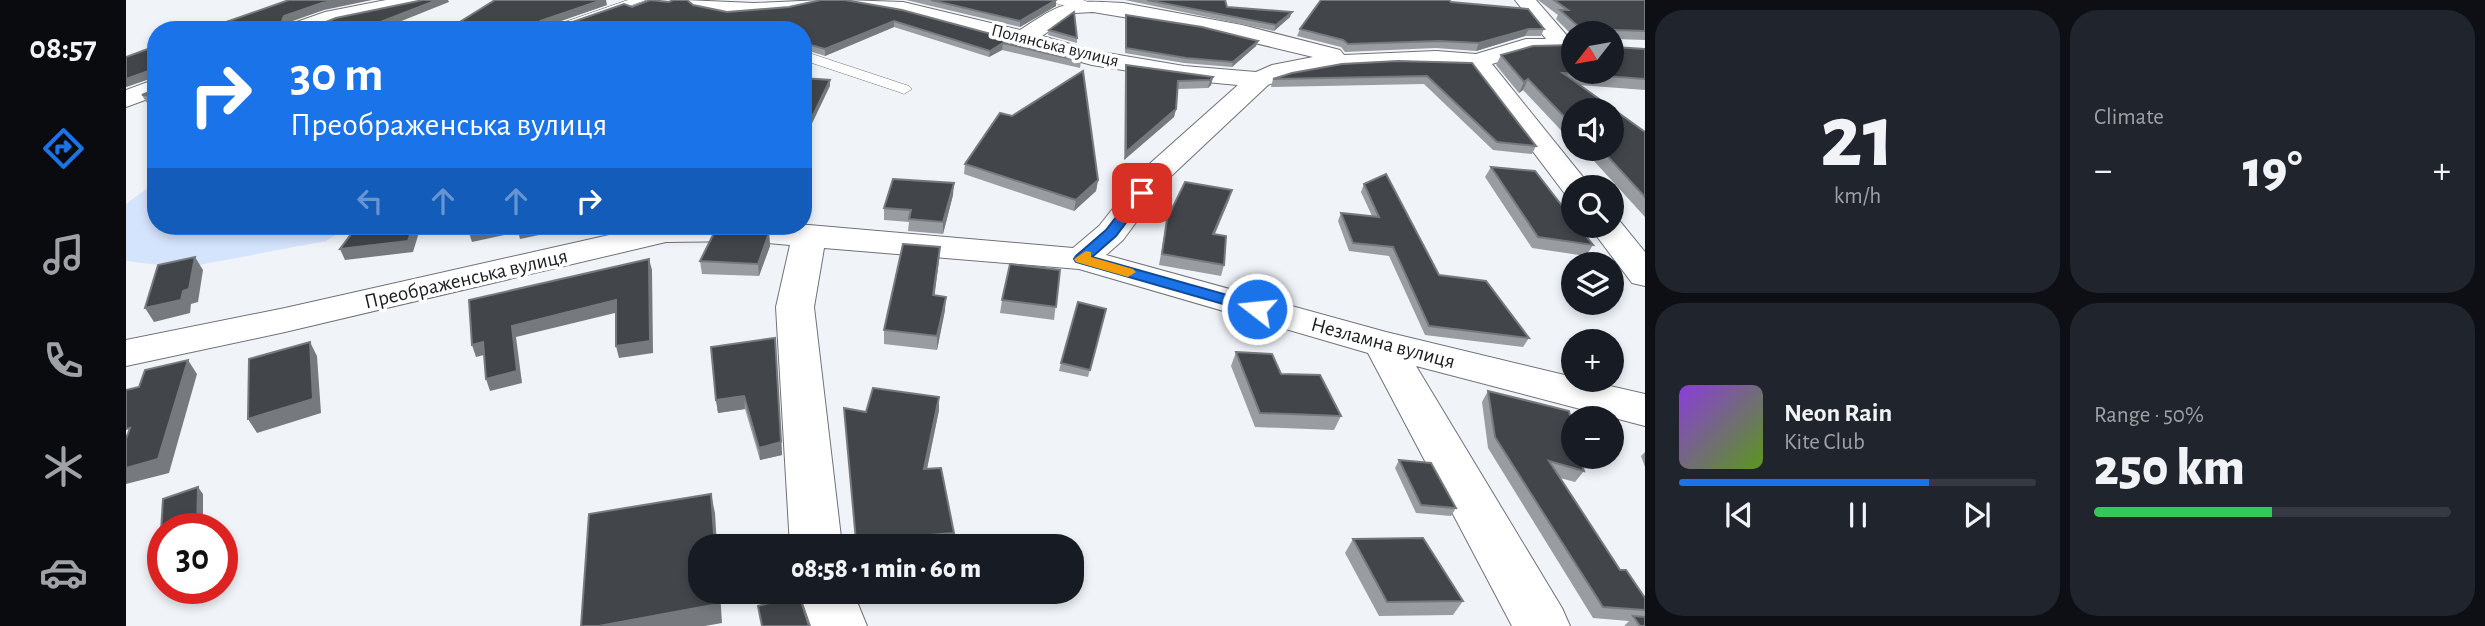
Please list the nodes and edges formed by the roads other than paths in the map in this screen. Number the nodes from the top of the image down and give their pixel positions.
1 (380, 0) edge
2 (417, 0) edge
3 (640, 0) edge
4 (694, 0) edge
5 (813, 0) edge
6 (853, 0) edge
7 (1055, 0) edge
8 (1525, 0) edge
9 (1086, 4) junction
10 (784, 8) junction
11 (333, 17) junction
12 (322, 21) edge
13 (576, 21) edge
14 (801, 21) edge
15 (1561, 37) edge
16 (1024, 38) junction
17 (1561, 44) edge
18 (812, 58) edge
19 (1477, 61) junction
20 (1350, 62) junction
21 (1259, 80) junction
22 (904, 89) dead end
23 (147, 91) edge
24 (126, 99) edge
25 (1567, 175) edge
26 (643, 235) edge
27 (809, 235) joint
28 (1616, 238) edge
29 (1081, 259) junction
30 (1645, 275) edge
31 (1382, 344) junction
32 (126, 353) edge
33 (1645, 410) edge
34 (815, 534) edge
35 (831, 604) edge
36 (839, 626) edge
37 (1542, 626) edge

1 - 11 street
2 - 11 street
3 - 13 lane
4 - 10 street
5 - 10 street
6 - 16 street, Полянська вулиця
7 - 9 lane
8 - 15 street
9 - 16 street
9 - 20 street
10 - 14 street
11 - 12 street
16 - 21 street, Полянська вулиця
17 - 19 street
18 - 22 lane
19 - 20 street
19 - 25 street
20 - 21 street
21 - 29 street
23 - 24 street
26 - 32 street, Преображенська вулиця
27 - 29 street, Преображенська вулиця
27 - 34 street
28 - 30 street
29 - 31 street, Незламна вулиця
31 - 33 street, Незламна вулиця
31 - 37 street
35 - 36 street

